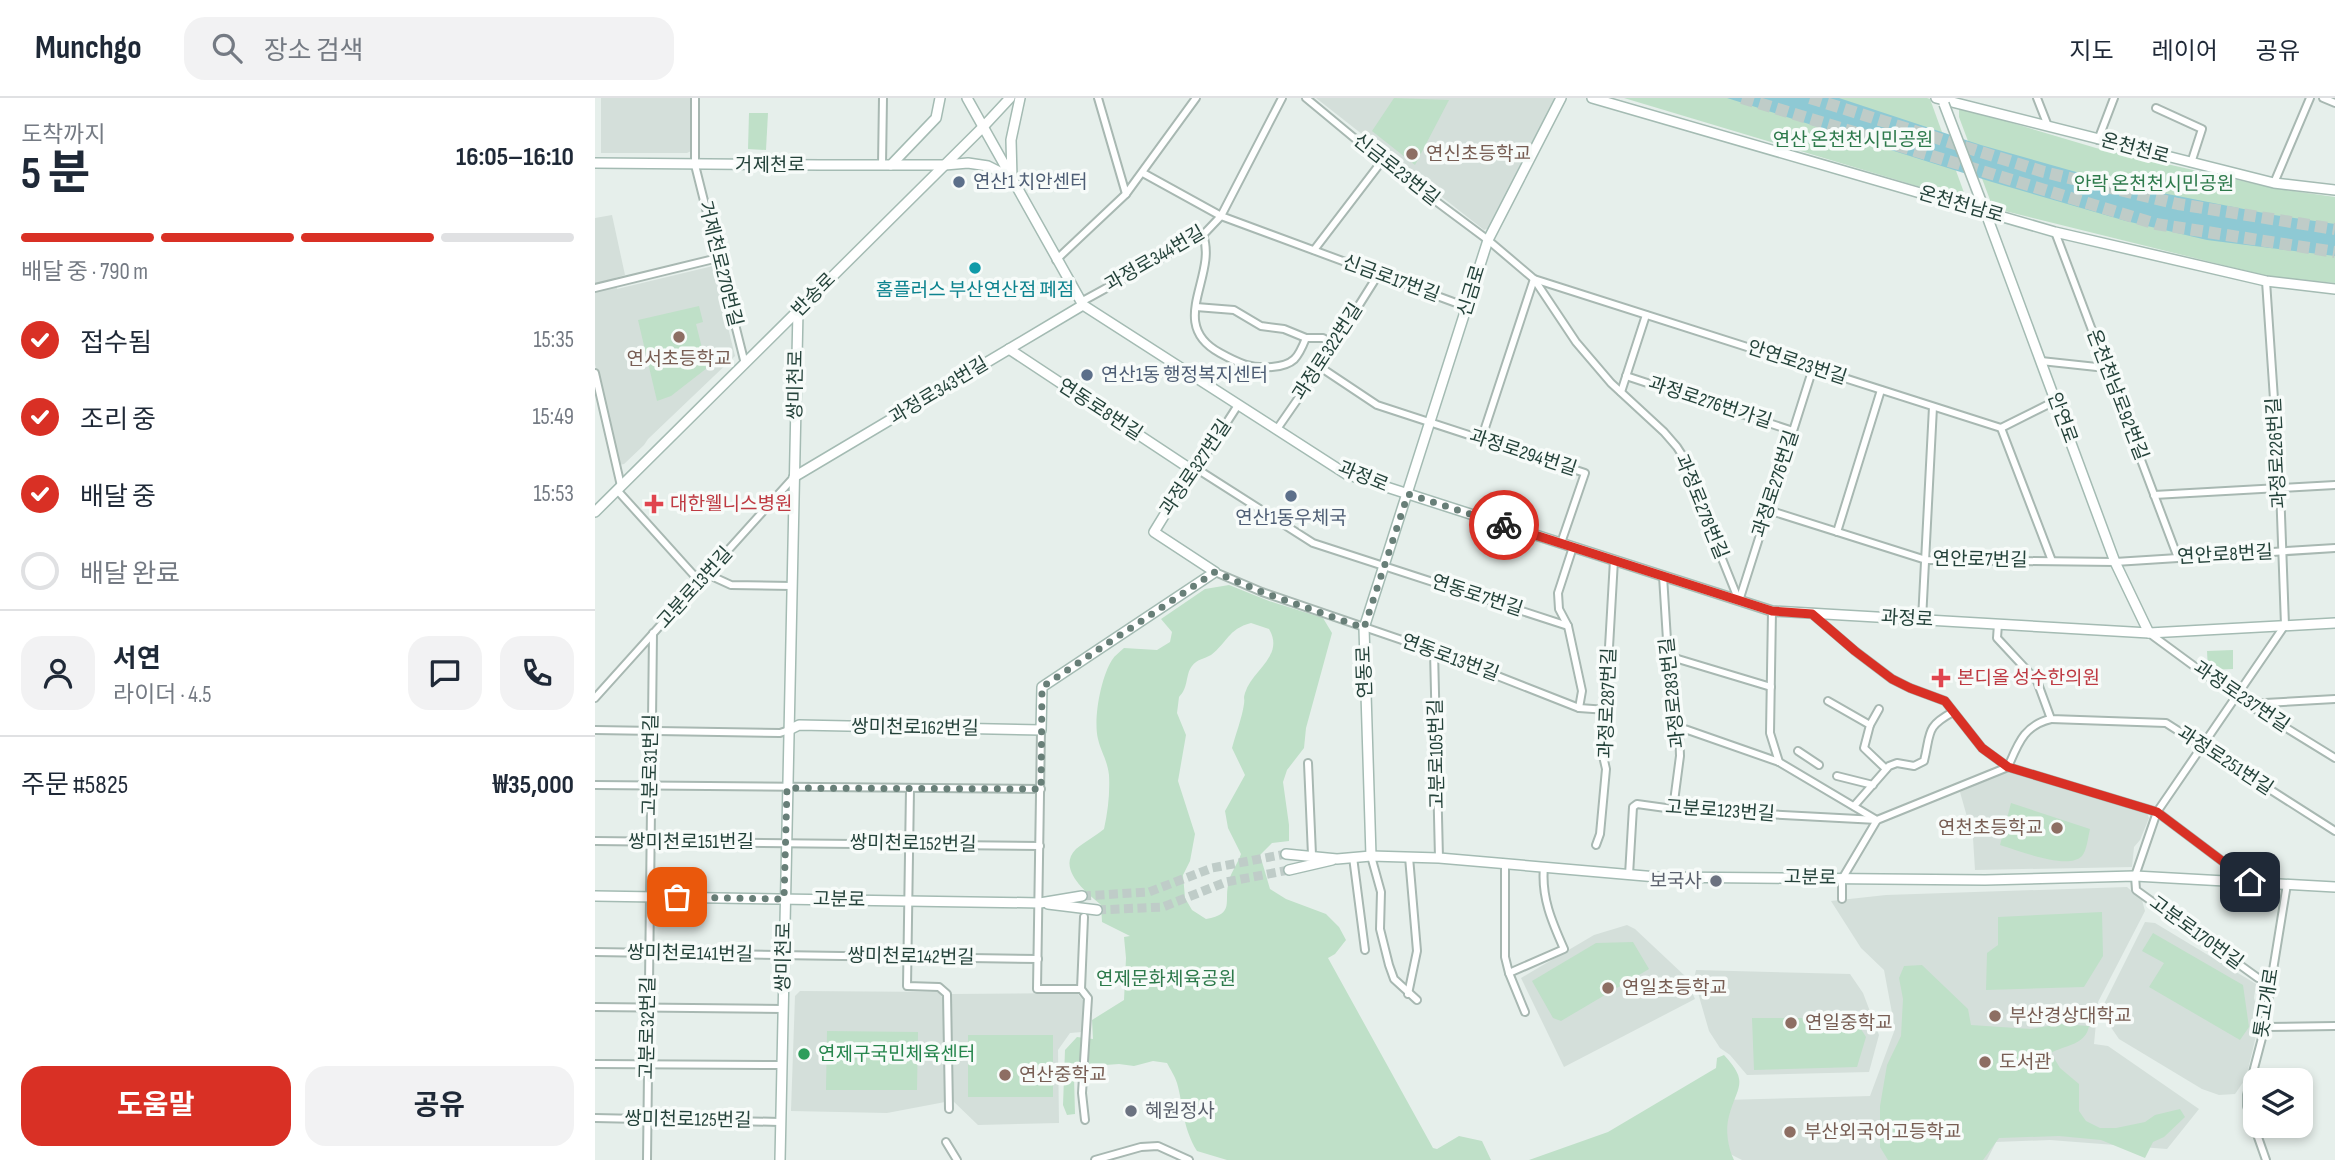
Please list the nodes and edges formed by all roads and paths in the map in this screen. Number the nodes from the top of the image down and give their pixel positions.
1 (695, 98) edge
2 (883, 98) edge
3 (940, 98) edge
4 (967, 98) edge
5 (1010, 98) edge
6 (1020, 98) edge
7 (1098, 98) edge
8 (1196, 98) edge
9 (1282, 98) edge
10 (1306, 98) edge
11 (1561, 98) edge
12 (1592, 98) edge
13 (2037, 98) edge
14 (2114, 98) edge
15 (2310, 98) edge
16 (2323, 98) edge
17 (1941, 100) edge
18 (2335, 103) edge
19 (2156, 108) dead end
20 (983, 127) junction
21 (2047, 127) junction
22 (2098, 139) junction
23 (1382, 161) junction
24 (595, 163) edge
25 (2191, 163) junction
26 (695, 165) junction
27 (886, 165) junction
28 (945, 165) junction
29 (1143, 173) junction
30 (1012, 178) junction
31 (2274, 183) junction
32 (2335, 190) edge
33 (1126, 194) junction
34 (1986, 213) junction
35 (1221, 216) junction
36 (2055, 232) junction
37 (1203, 235) junction
38 (1488, 240) junction
39 (1314, 250) junction
40 (718, 258) junction
41 (1056, 260) junction
42 (1378, 275) junction
43 (1534, 279) junction
44 (2266, 281) junction
45 (595, 288) edge
46 (2335, 289) edge
47 (1082, 303) junction
48 (1196, 307) junction
49 (1467, 307) junction
50 (798, 310) junction
51 (1646, 315) junction
52 (1305, 338) junction
53 (1334, 345) junction
54 (1009, 349) junction
55 (2041, 361) junction
56 (745, 363) junction
57 (1320, 367) junction
58 (1813, 368) junction
59 (2106, 368) junction
60 (595, 373) edge
61 (1626, 376) junction
62 (1881, 390) junction
63 (1621, 392) junction
64 (2055, 401) junction
65 (1238, 405) junction
66 (1934, 407) junction
67 (1431, 423) junction
68 (2001, 428) junction
69 (1277, 429) junction
70 (1793, 431) junction
71 (1481, 440) junction
72 (1195, 470) junction
73 (794, 477) junction
74 (2335, 485) edge
75 (619, 488) junction
76 (2280, 488) junction
77 (1408, 494) junction
78 (2154, 495) junction
79 (1768, 510) junction
80 (595, 512) edge
81 (1837, 532) junction
82 (1561, 543) junction
83 (1573, 547) junction
84 (2335, 548) edge
85 (2283, 552) junction
86 (2178, 558) junction
87 (1614, 560) junction
88 (1926, 560) junction
89 (2052, 561) junction
90 (2115, 562) junction
91 (1385, 566) junction
92 (1215, 572) junction
93 (707, 574) junction
94 (1663, 576) junction
95 (700, 582) junction
96 (792, 586) junction
97 (1739, 601) junction
98 (1772, 611) junction
99 (1812, 614) junction
100 (1922, 620) junction
101 (2335, 623) edge
102 (1998, 624) junction
103 (2285, 625) junction
104 (1568, 626) junction
105 (1364, 628) junction
106 (653, 633) junction
107 (2149, 633) junction
108 (1434, 651) junction
109 (1668, 656) junction
110 (1771, 687) junction
111 (2236, 697) junction
112 (595, 698) edge
113 (2335, 699) edge
114 (1828, 701) dead end
115 (2246, 704) junction
116 (1579, 708) junction
117 (1879, 709) dead end
118 (1607, 710) junction
119 (1953, 712) junction
120 (2051, 719) junction
121 (1870, 725) junction
122 (1679, 727) junction
123 (595, 730) edge
124 (789, 730) junction
125 (1041, 730) junction
126 (652, 731) junction
127 (2201, 747) junction
128 (1798, 751) dead end
129 (2335, 758) edge
130 (1779, 762) junction
131 (1308, 763) dead end
132 (1819, 765) dead end
133 (2008, 767) junction
134 (1886, 769) junction
135 (1837, 776) dead end
136 (595, 785) edge
137 (652, 785) junction
138 (1873, 785) junction
139 (787, 788) junction
140 (910, 789) junction
141 (1041, 789) junction
142 (1854, 806) junction
143 (1672, 809) junction
144 (2157, 812) junction
145 (1877, 820) junction
146 (2335, 831) edge
147 (595, 841) edge
148 (651, 841) junction
149 (786, 842) junction
150 (908, 843) junction
151 (1596, 845) dead end
152 (1040, 846) junction
153 (1286, 854) tunnel mouth
154 (1313, 855) junction
155 (1371, 856) junction
156 (1353, 857) junction
157 (1409, 857) junction
158 (1439, 858) junction
159 (1337, 859) junction
160 (1505, 863) junction
161 (1544, 867) junction
162 (1289, 870) tunnel mouth
163 (1629, 874) junction
164 (2136, 876) junction
165 (1842, 879) junction
166 (2250, 882) junction
167 (2287, 884) junction
168 (2335, 887) edge
169 (595, 896) edge
170 (1082, 896) tunnel mouth
171 (650, 897) junction
172 (784, 899) junction
173 (1842, 899) dead end
174 (909, 901) junction
175 (1039, 903) junction
176 (1097, 910) tunnel mouth
177 (1084, 917) dead end
178 (1364, 950) dead end
179 (595, 953) edge
180 (649, 954) junction
181 (784, 956) junction
182 (907, 957) junction
183 (1038, 959) junction
184 (1509, 973) junction
185 (2270, 981) junction
186 (1081, 989) junction
187 (1408, 994) junction
188 (1417, 1000) dead end
189 (595, 1007) edge
190 (648, 1008) junction
191 (783, 1009) junction
192 (1525, 1012) dead end
193 (2335, 1026) edge
194 (2264, 1027) junction
195 (595, 1064) edge
196 (647, 1064) junction
197 (782, 1065) junction
198 (949, 1110) dead end
199 (595, 1118) edge
200 (646, 1119) junction
201 (1085, 1120) dead end
202 (780, 1122) junction
203 (946, 1142) dead end
204 (647, 1160) edge
205 (780, 1160) edge
206 (957, 1160) edge
207 (1095, 1160) edge
208 (1189, 1160) edge
209 (2266, 1160) edge

1 - 26 street, 거제천로270번길
2 - 27 street
3 - 27 street
4 - 20 street, 과정로
5 - 20 street, 반송로
6 - 30 street
7 - 33 street
8 - 29 street
9 - 35 street, 과정로344번길
10 - 23 street, 신금로23번길
11 - 38 street, 신금로
12 - 34 street, 온천천남로
13 - 21 street
14 - 22 street
15 - 31 street
16 - 18 street
17 - 21 street, 온천천로
17 - 34 street, 안연로, bridge
19 - 25 street
20 - 28 street, 반송로
20 - 30 street, 과정로
21 - 22 street, 온천천로
22 - 25 street, 온천천로
23 - 38 street, 신금로23번길
23 - 39 street, 신금로17번길
24 - 26 street, 거제천로
25 - 31 street, 온천천로
26 - 27 street, 거제천로
26 - 40 street, 거제천로270번길
27 - 28 street, 거제천로
28 - 30 street, 거제천로
28 - 50 street, 반송로
29 - 33 street
29 - 35 street, 신금로17번길
30 - 41 street, 과정로
31 - 32 street, 온천천로
33 - 41 street
34 - 36 street, 온천천남로
34 - 55 street, 안연로
35 - 37 street, 과정로344번길
35 - 39 street, 신금로17번길
36 - 44 street, 온천천남로
36 - 59 street, 온천천남로92번길
37 - 47 street, 과정로344번길
37 - 48 street
38 - 43 street, 과정로278번길
38 - 49 street, 신금로
39 - 42 street, 신금로17번길
40 - 45 street
40 - 56 street, 거제천로270번길
41 - 47 street, 과정로
42 - 49 street, 신금로17번길
42 - 53 street, 과정로322번길
43 - 51 street, 안연로23번길
43 - 63 street, 과정로278번길
43 - 71 street
44 - 46 street, 온천천남로
44 - 76 street, 과정로226번길
47 - 54 street, 과정로343번길
47 - 65 street, 과정로
48 - 52 street
48 - 52 street
49 - 67 street, 신금로
50 - 56 street, 반송로
50 - 73 street, 쌍미천로
51 - 58 street, 안연로23번길
51 - 61 street
52 - 53 street
53 - 57 street, 과정로322번길
54 - 72 street, 연동로8번길
54 - 73 street, 과정로343번길
55 - 59 street
55 - 64 street, 안연로
56 - 75 street, 반송로
57 - 67 street, 과정로294번길
57 - 69 street, 과정로322번길
58 - 62 street, 안연로23번길
58 - 70 street, 과정로276번길
59 - 78 street, 온천천남로92번길
60 - 75 street
61 - 63 street
61 - 70 street, 과정로276번가길
62 - 66 street, 안연로23번길
62 - 81 street
63 - 97 street, 과정로278번길
64 - 68 street
64 - 90 street, 안연로
65 - 69 street, 과정로
65 - 72 street, 과정로327번길
66 - 68 street, 안연로23번길
66 - 88 street
67 - 71 street, 과정로294번길
67 - 77 street, 신금로
68 - 89 street
69 - 77 street, 과정로
70 - 79 street, 과정로276번길
71 - 82 street, 과정로294번길
72 - 91 street, 연동로8번길
72 - 92 street, 과정로327번길
73 - 93 street, 고분로13번길
73 - 96 street, 쌍미천로
74 - 76 street
75 - 80 street, 반송로
75 - 95 street
76 - 78 street
76 - 85 street, 과정로226번길
77 - 82 street, 과정로
77 - 91 street, 연동로
78 - 86 street, 온천천남로92번길
79 - 81 street, 연안로7번길
79 - 97 street, 과정로276번길
81 - 88 street, 연안로7번길
82 - 83 street, 과정로
83 - 87 street, 과정로
83 - 104 street
84 - 85 street, 연안로8번길
85 - 86 street, 연안로8번길
85 - 103 street, 과정로226번길
86 - 90 street, 연안로8번길
87 - 94 street, 과정로
87 - 118 street, 과정로287번길
88 - 89 street, 연안로7번길
88 - 100 street
89 - 90 street, 연안로7번길
90 - 107 street, 안연로
91 - 104 street, 연동로7번길
91 - 105 street, 연동로
92 - 105 street, 연동로13번길
92 - 125 street
93 - 95 street, 고분로13번길
93 - 96 street
94 - 97 street, 과정로
94 - 109 street, 과정로283번길
95 - 106 street, 고분로13번길
96 - 124 street, 쌍미천로
97 - 98 street, 과정로
98 - 99 street, 과정로
98 - 110 street
99 - 100 street, 과정로
99 - 119 street
100 - 102 street, 과정로
101 - 103 street, 과정로
102 - 107 street, 과정로
102 - 120 street
103 - 107 street, 과정로
103 - 111 street
104 - 116 street
105 - 108 street, 연동로13번길
105 - 155 street, 연동로
106 - 112 street, 고분로13번길
106 - 126 street, 고분로31번길
107 - 111 street, 과정로237번길
108 - 116 street, 연동로13번길
108 - 158 street, 고분로105번길
109 - 110 street
109 - 122 street, 과정로283번길
110 - 130 street
111 - 115 street, 과정로237번길
111 - 127 street
113 - 115 street
114 - 121 street
115 - 129 street, 과정로237번길
116 - 118 street, 연동로13번길
117 - 121 street
118 - 151 street, 과정로287번길
119 - 133 street
119 - 134 street
120 - 127 street, 과정로251번길
120 - 133 street
121 - 134 street
122 - 130 street
122 - 143 street, 과정로283번길
123 - 126 street
124 - 125 street, 쌍미천로162번길
124 - 126 street
124 - 139 street, 쌍미천로
125 - 141 street
126 - 137 street, 고분로31번길
127 - 144 street
127 - 146 street, 과정로251번길
128 - 132 street
130 - 142 street
131 - 154 street
133 - 144 street
133 - 145 street
134 - 138 street
135 - 138 street
136 - 137 street
137 - 139 street
137 - 148 street, 고분로31번길
138 - 142 street
139 - 140 street
139 - 149 street, 쌍미천로
140 - 141 street
140 - 150 street
141 - 152 street
142 - 145 street
143 - 145 street, 고분로123번길
143 - 163 street, 고분로123번길
144 - 164 street
144 - 166 street
145 - 165 street
147 - 148 street, 쌍미천로151번길
148 - 149 street, 쌍미천로151번길
148 - 171 street, 고분로31번길
149 - 150 street, 쌍미천로152번길
149 - 172 street, 쌍미천로
150 - 152 street, 쌍미천로152번길
150 - 174 street
152 - 175 street
153 - 154 street, 고분로
154 - 159 street, 고분로
155 - 156 street, 고분로
155 - 157 street, 고분로
155 - 187 street
156 - 159 street, 고분로
156 - 178 street
157 - 158 street, 고분로
157 - 187 street
158 - 160 street, 고분로
159 - 162 street
160 - 161 street, 고분로
160 - 184 street
161 - 163 street, 고분로
161 - 184 street
163 - 165 street, 고분로
164 - 165 street, 고분로
164 - 166 street, 고분로
164 - 185 street, 고분로170번길
165 - 173 street
166 - 167 street, 고분로
167 - 168 street, 고분로
167 - 185 street, 톳고개로
169 - 171 street, 고분로
170 - 175 street, 고분로
171 - 172 street, 고분로
171 - 180 street, 고분로32번길
172 - 174 street, 고분로
172 - 181 street, 쌍미천로
174 - 175 street, 고분로
174 - 182 street
175 - 176 street
175 - 183 street
177 - 186 street
179 - 180 street, 쌍미천로141번길
180 - 181 street, 쌍미천로141번길
180 - 190 street, 고분로32번길
181 - 182 street, 쌍미천로142번길
181 - 191 street, 쌍미천로
182 - 183 street, 쌍미천로142번길
182 - 198 street
183 - 186 street
184 - 192 street
185 - 194 street, 톳고개로
186 - 201 street
187 - 188 street
189 - 190 street
190 - 191 street
190 - 196 street, 고분로32번길
191 - 197 street, 쌍미천로
193 - 194 street
194 - 209 street, 톳고개로
195 - 196 street
196 - 197 street
196 - 200 street, 고분로32번길
197 - 202 street, 쌍미천로
199 - 200 street, 쌍미천로125번길
200 - 202 street, 쌍미천로125번길
200 - 204 street, 고분로32번길
202 - 205 street, 쌍미천로
203 - 206 street
207 - 208 street

